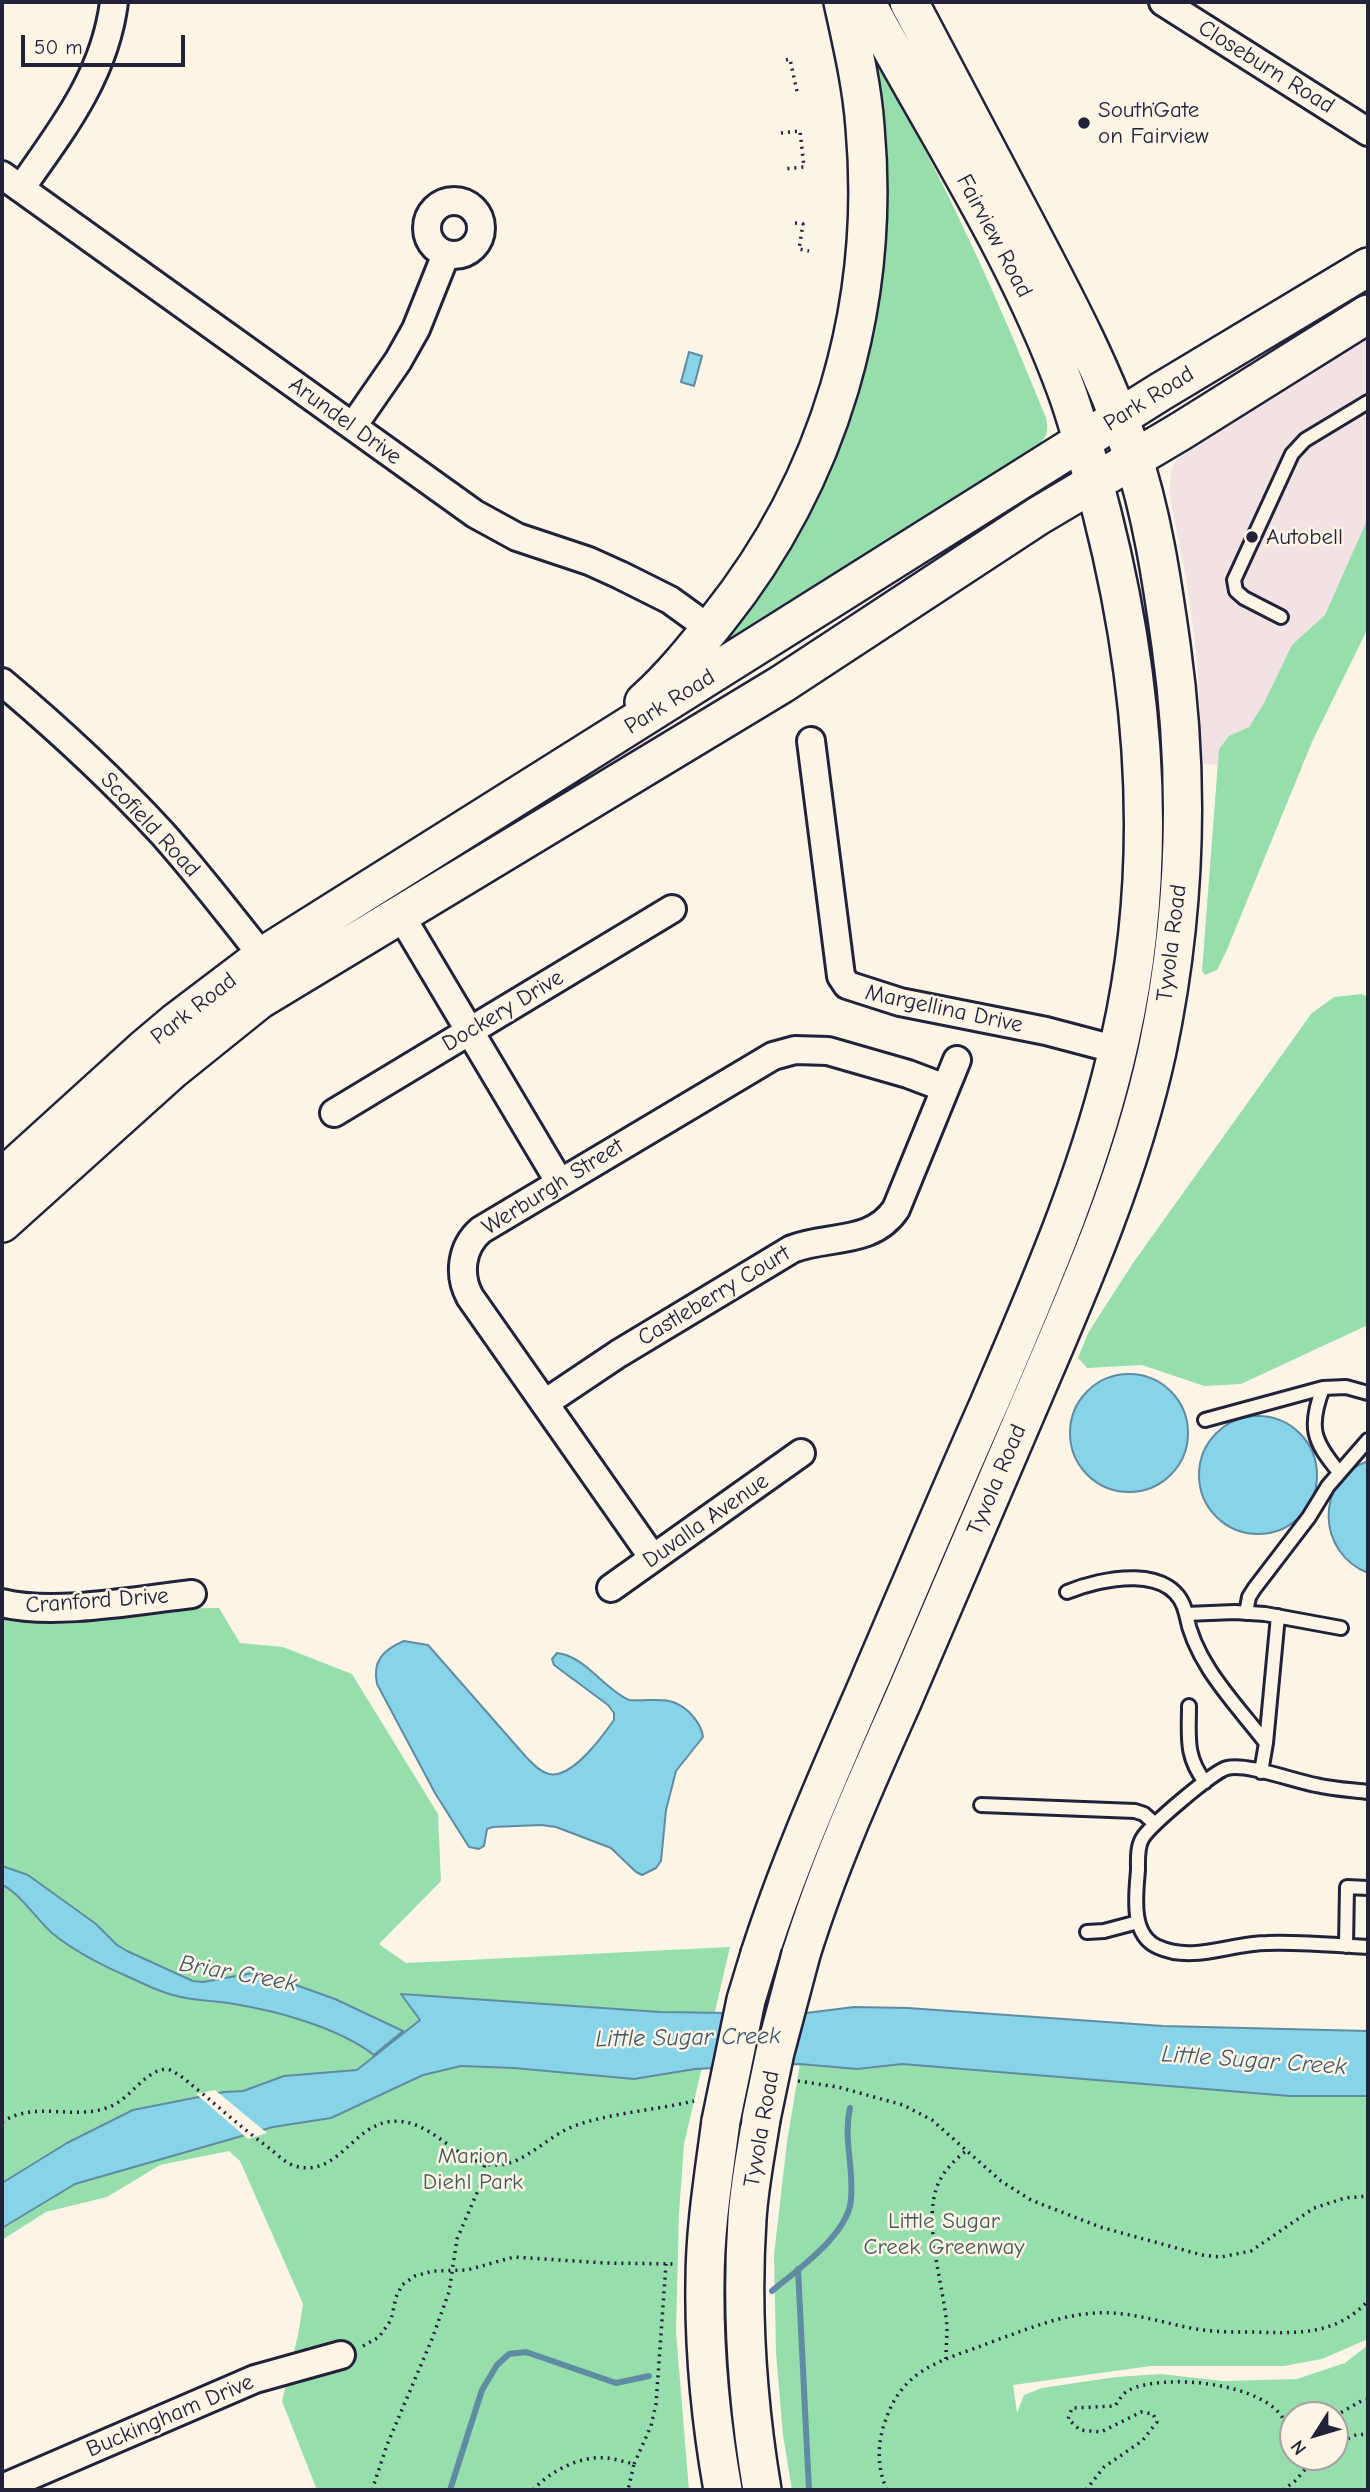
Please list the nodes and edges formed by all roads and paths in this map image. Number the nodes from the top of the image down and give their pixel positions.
1 (114, 2) edge
2 (843, 2) edge
3 (866, 2) edge
4 (909, 2) edge
5 (1163, 2) edge
6 (786, 60) dead end
7 (797, 96) dead end
8 (1158, 103) dead end
9 (1126, 113) dead end
10 (1368, 132) edge
11 (781, 133) dead end
12 (783, 169) dead end
13 (11, 181) edge
14 (795, 223) dead end
15 (809, 251) dead end
16 (446, 254) dead end
17 (1368, 267) edge
18 (1368, 314) edge
19 (1368, 402) edge
20 (1119, 418) junction
21 (353, 426) junction
22 (1082, 441) junction
23 (1134, 459) junction
24 (1094, 482) junction
25 (1281, 617) dead end
26 (710, 629) junction
27 (2, 682) edge
28 (811, 741) dead end
29 (573, 762) junction
30 (672, 909) dead end
31 (400, 914) junction
32 (273, 970) junction
33 (470, 1031) junction
34 (1118, 1050) junction
35 (957, 1060) dead end
36 (945, 1088) junction
37 (334, 1113) dead end
38 (2, 1178) edge
39 (560, 1183) junction
40 (2, 1223) edge
41 (1323, 1388) junction
42 (1368, 1393) edge
43 (545, 1403) junction
44 (1205, 1420) dead end
45 (1368, 1440) edge
46 (801, 1453) dead end
47 (1339, 1472) junction
48 (653, 1558) junction
49 (611, 1588) dead end
50 (1067, 1592) dead end
51 (192, 1594) dead end
52 (2, 1603) edge
53 (1246, 1613) junction
54 (1185, 1614) junction
55 (1278, 1616) junction
56 (1342, 1628) dead end
57 (1189, 1706) dead end
58 (1266, 1743) junction
59 (1261, 1772) junction
60 (1206, 1782) junction
61 (1368, 1792) edge
62 (981, 1804) dead end
63 (1155, 1824) junction
64 (1368, 1888) edge
65 (1138, 1922) junction
66 (1087, 1932) dead end
67 (1346, 1946) junction
68 (1368, 1947) edge
69 (904, 2105) dead end
70 (2, 2122) edge
71 (967, 2149) junction
72 (1368, 2196) edge
73 (666, 2263) junction
74 (680, 2264) dead end
75 (453, 2271) junction
76 (1368, 2301) edge
77 (341, 2355) joint
78 (946, 2359) junction
79 (1368, 2399) edge
80 (1349, 2408) edge
81 (1279, 2413) edge
82 (1368, 2434) edge
83 (1349, 2438) edge
84 (634, 2464) junction
85 (1304, 2471) edge
86 (4, 2489) edge
87 (372, 2490) edge
88 (533, 2490) edge
89 (628, 2490) edge
90 (723, 2490) edge
91 (762, 2490) edge
92 (887, 2490) edge
93 (1086, 2490) edge
94 (1283, 2490) edge

1 - 13 street
2 - 26 main road
3 - 22 main road, Fairview Road
4 - 20 main road, Fairview Road
5 - 10 street, Closeburn Road
6 - 7 path
8 - 9 path
11 - 12 path
13 - 21 street, Arundel Drive
14 - 15 path
16 - 21 street
17 - 20 main road, Park Road
18 - 23 main road, Park Road
19 - 25 lane
20 - 22 main road, Park Road
20 - 23 main road, Fairview Road
21 - 26 street, Arundel Drive
22 - 24 main road, Fairview Road
22 - 29 main road, Park Road
23 - 24 main road, Park Road
23 - 91 main road, Tyvola Road, bridge
24 - 31 main road, Park Road
24 - 34 main road, Tyvola Road
26 - 29 main road
27 - 32 street, Scofield Road
28 - 34 street, Margellina Drive
29 - 32 main road, Park Road
30 - 33 street, Dockery Drive
31 - 32 main road, Park Road
31 - 33 street
32 - 38 main road, Park Road
32 - 40 main road, Park Road
33 - 37 street, Dockery Drive
33 - 39 street
34 - 90 main road, Tyvola Road, bridge
35 - 36 street, Castleberry Court
36 - 39 street, Werburgh Street
36 - 43 street, Castleberry Court
39 - 43 street, Werburgh Street
41 - 42 lane
41 - 44 lane
41 - 47 lane
43 - 48 street, Werburgh Street
45 - 47 lane
46 - 48 street, Duvalla Avenue
47 - 53 lane
48 - 49 street, Duvalla Avenue
50 - 54 lane
51 - 52 street, Cranford Drive
53 - 54 lane
53 - 55 lane
54 - 58 lane
55 - 56 lane
55 - 58 lane
57 - 60 lane
58 - 59 lane
59 - 60 lane
59 - 61 lane
60 - 63 lane
62 - 63 lane
63 - 65 lane
64 - 67 lane
65 - 66 lane
65 - 67 lane
67 - 68 lane
69 - 71 path
70 - 75 path
71 - 72 path
71 - 78 path
73 - 74 path
73 - 75 path
73 - 84 path
75 - 77 path
75 - 87 path
76 - 78 path
77 - 86 street, Buckingham Drive
78 - 92 path
79 - 80 path
81 - 93 path
82 - 83 path
84 - 88 path
84 - 89 path
85 - 94 path

